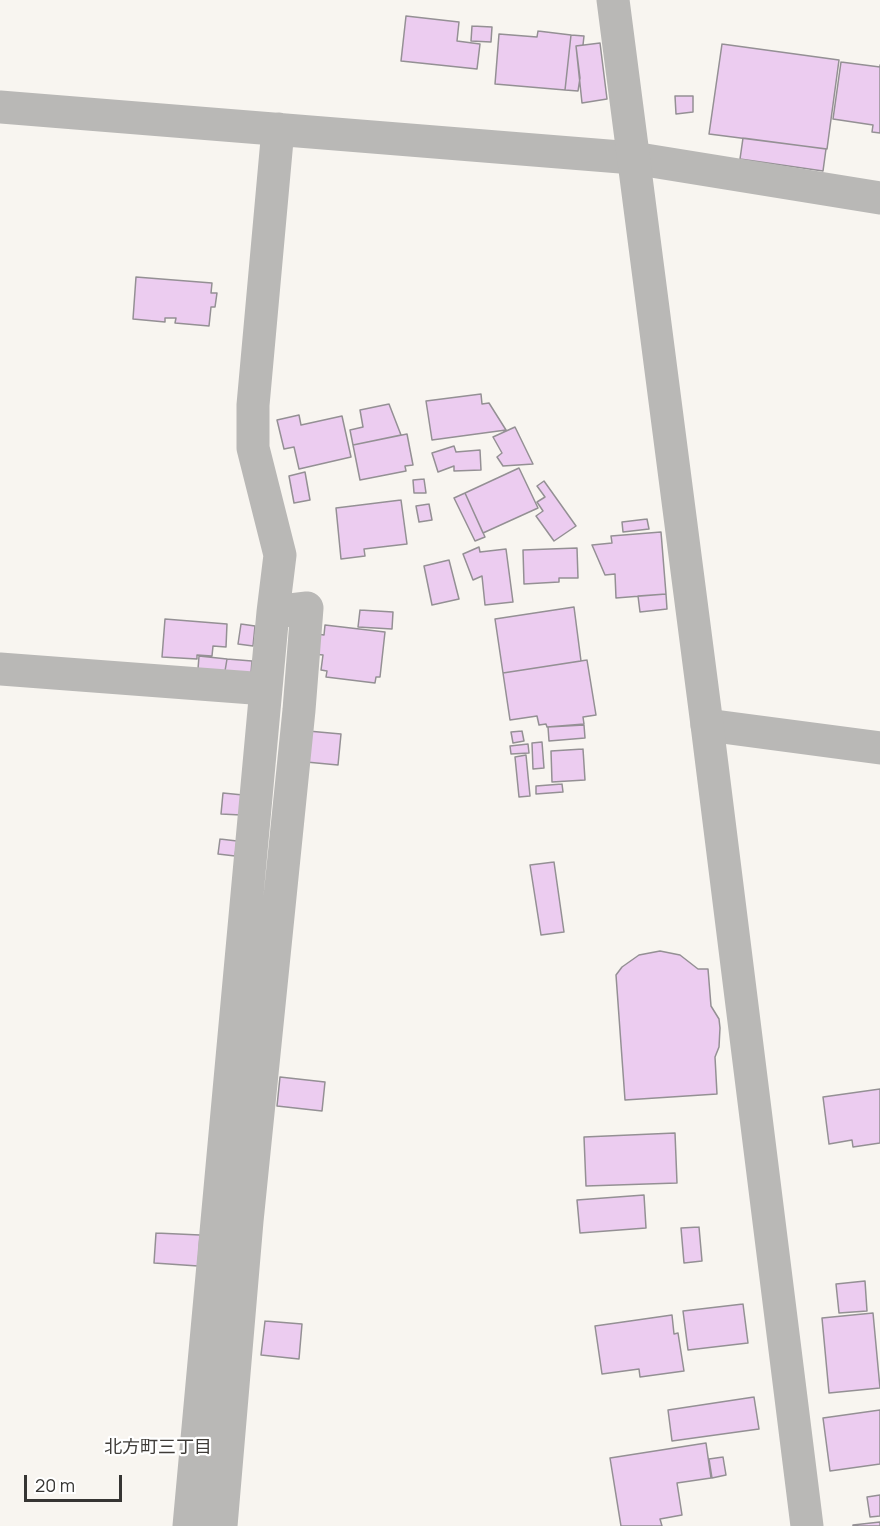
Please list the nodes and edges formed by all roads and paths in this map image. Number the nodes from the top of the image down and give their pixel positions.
1 (614, 0) edge
2 (0, 107) edge
3 (278, 129) junction
4 (633, 158) junction
5 (880, 198) edge
6 (273, 612) junction
7 (0, 669) edge
8 (266, 689) junction
9 (707, 725) junction
10 (880, 748) edge
11 (189, 1526) edge
12 (221, 1526) edge
13 (807, 1526) edge

1 - 4 street
2 - 3 street
3 - 4 street
3 - 6 street
4 - 5 street
4 - 9 street
6 - 8 street
6 - 12 street
7 - 8 street
8 - 11 street
9 - 10 street
9 - 13 street

